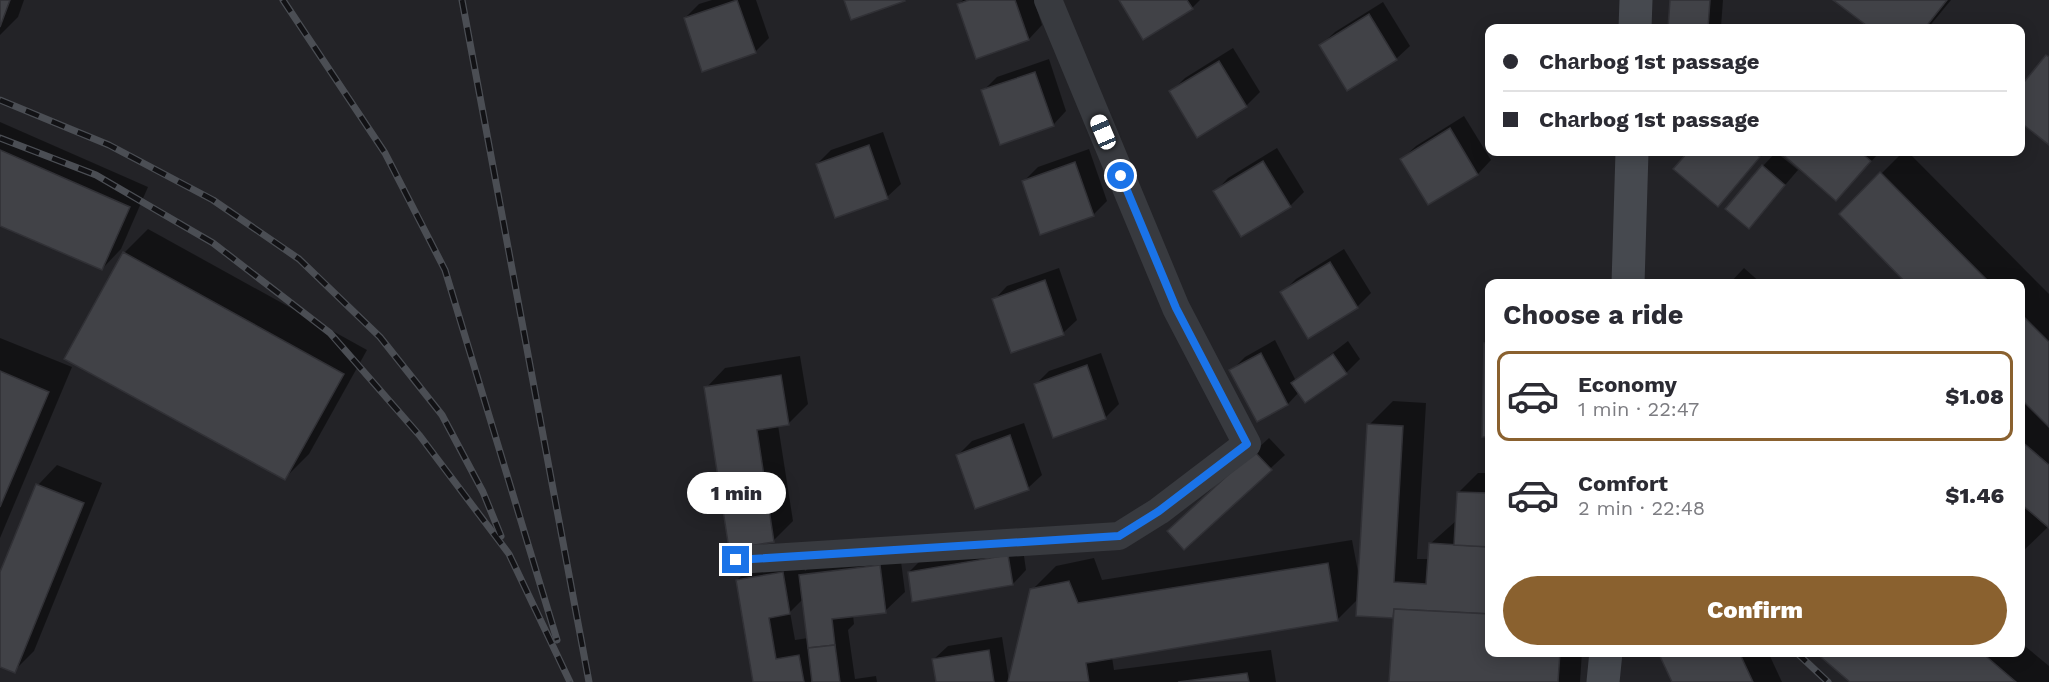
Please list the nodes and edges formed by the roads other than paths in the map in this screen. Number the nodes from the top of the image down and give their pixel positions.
1 (1048, 0) edge
2 (1636, 0) edge
3 (1635, 24) edge
4 (1632, 156) edge
5 (1628, 279) edge
6 (736, 560) dead end
7 (1606, 657) edge
8 (1603, 682) edge

1 - 6 street
2 - 3 street
4 - 5 street
7 - 8 street

